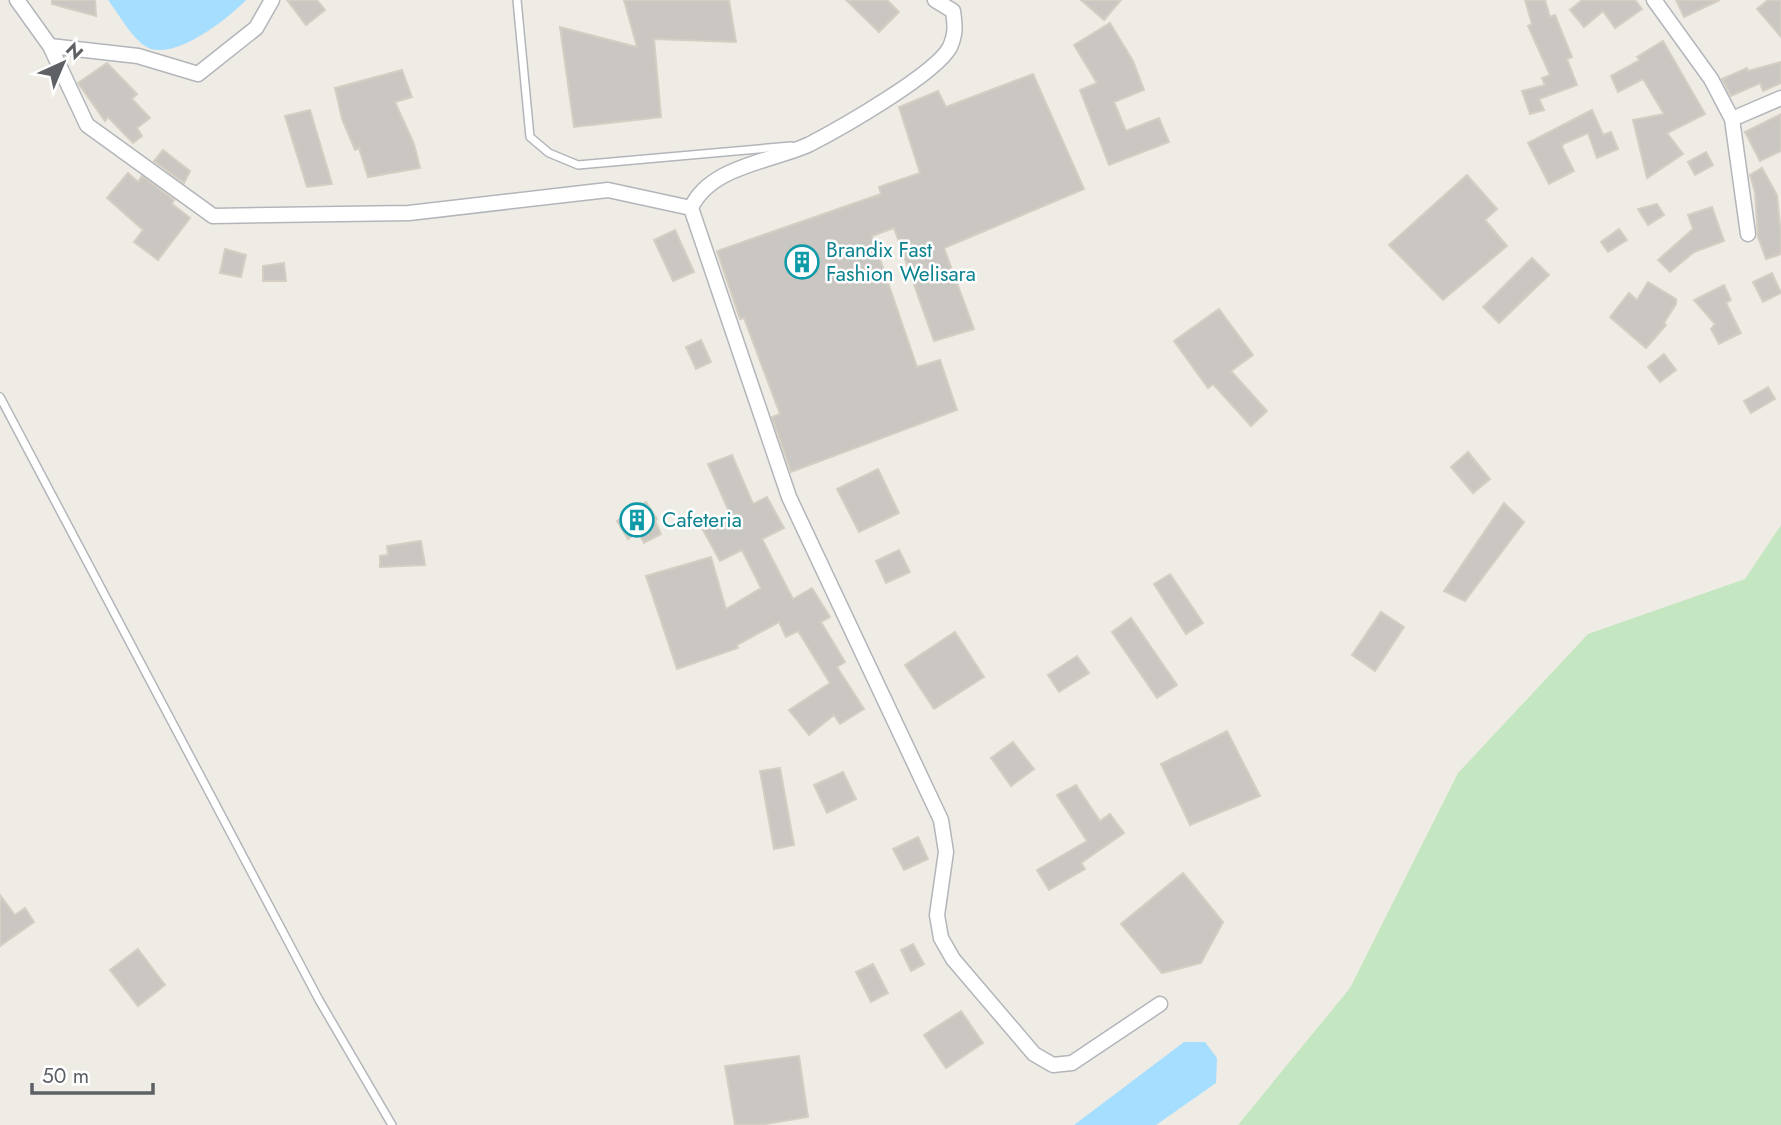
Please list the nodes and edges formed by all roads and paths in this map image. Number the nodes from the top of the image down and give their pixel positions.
1 (17, 0) edge
2 (272, 0) edge
3 (516, 0) edge
4 (935, 0) edge
5 (1654, 0) edge
6 (50, 46) junction
7 (1781, 99) edge
8 (1732, 119) junction
9 (809, 144) junction
10 (691, 208) junction
11 (1748, 234) dead end
12 (0, 397) edge
13 (1160, 1004) dead end
14 (392, 1125) edge

1 - 6 street
2 - 6 street
3 - 9 lane
4 - 9 street
5 - 8 street
6 - 10 street
7 - 8 street
8 - 11 street
9 - 10 street
10 - 13 street
12 - 14 lane

